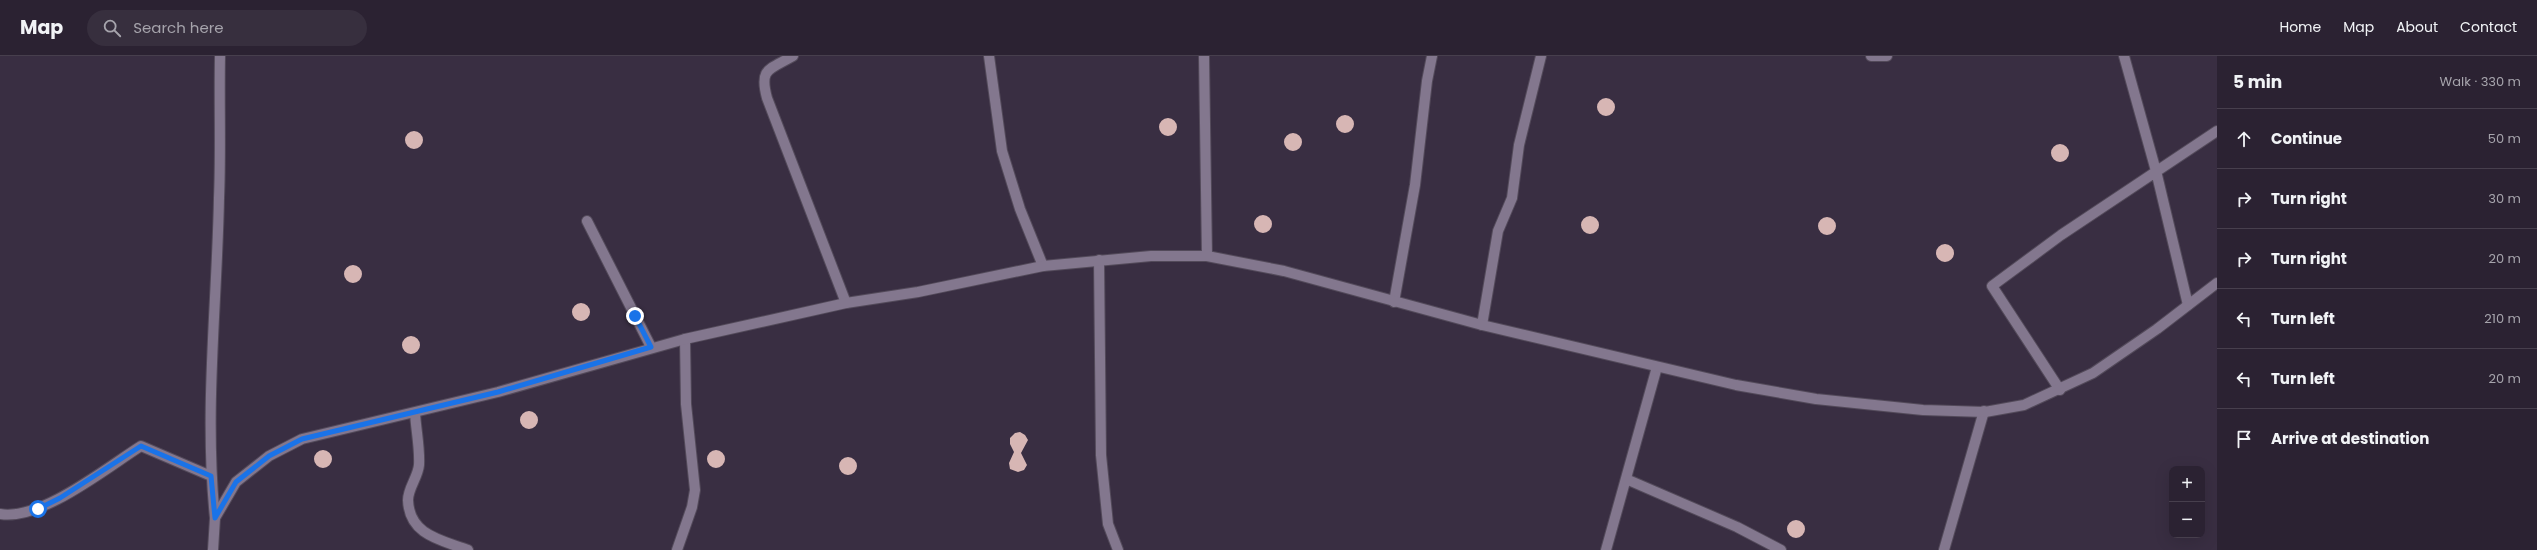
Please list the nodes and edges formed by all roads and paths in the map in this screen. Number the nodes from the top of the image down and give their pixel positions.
1 (220, 56) edge
2 (792, 56) edge
3 (989, 56) edge
4 (1204, 56) edge
5 (1432, 56) edge
6 (1541, 56) edge
7 (1872, 56) edge
8 (1887, 56) edge
9 (2124, 56) edge
10 (2217, 131) edge
11 (2156, 171) junction
12 (587, 221) dead end
13 (1207, 256) junction
14 (1100, 260) junction
15 (1043, 266) junction
16 (2217, 283) edge
17 (1394, 302) junction
18 (846, 303) junction
19 (2188, 305) junction
20 (1482, 325) junction
21 (686, 339) junction
22 (651, 347) junction
23 (1657, 366) junction
24 (2060, 390) junction
25 (1984, 411) junction
26 (415, 413) junction
27 (211, 476) junction
28 (1626, 479) junction
29 (0, 514) edge
30 (215, 518) junction
31 (213, 550) edge
32 (468, 550) edge
33 (677, 550) edge
34 (1118, 550) edge
35 (1606, 550) edge
36 (1781, 550) edge
37 (1944, 550) edge

1 - 27 street
2 - 18 street
3 - 15 street
4 - 13 street
5 - 17 street
6 - 20 street
7 - 8 street
9 - 11 street
10 - 11 street
11 - 19 street
11 - 24 street
12 - 22 street
13 - 14 street
13 - 17 street
14 - 15 street
14 - 34 street
15 - 18 street
16 - 19 street
17 - 20 street
18 - 21 street
19 - 24 street
20 - 23 street
21 - 22 street
21 - 33 street
22 - 26 street
23 - 25 street
23 - 28 street
24 - 25 street
25 - 37 street
26 - 30 street
26 - 32 street
27 - 29 street
27 - 30 street
28 - 35 street
28 - 36 street
30 - 31 street

